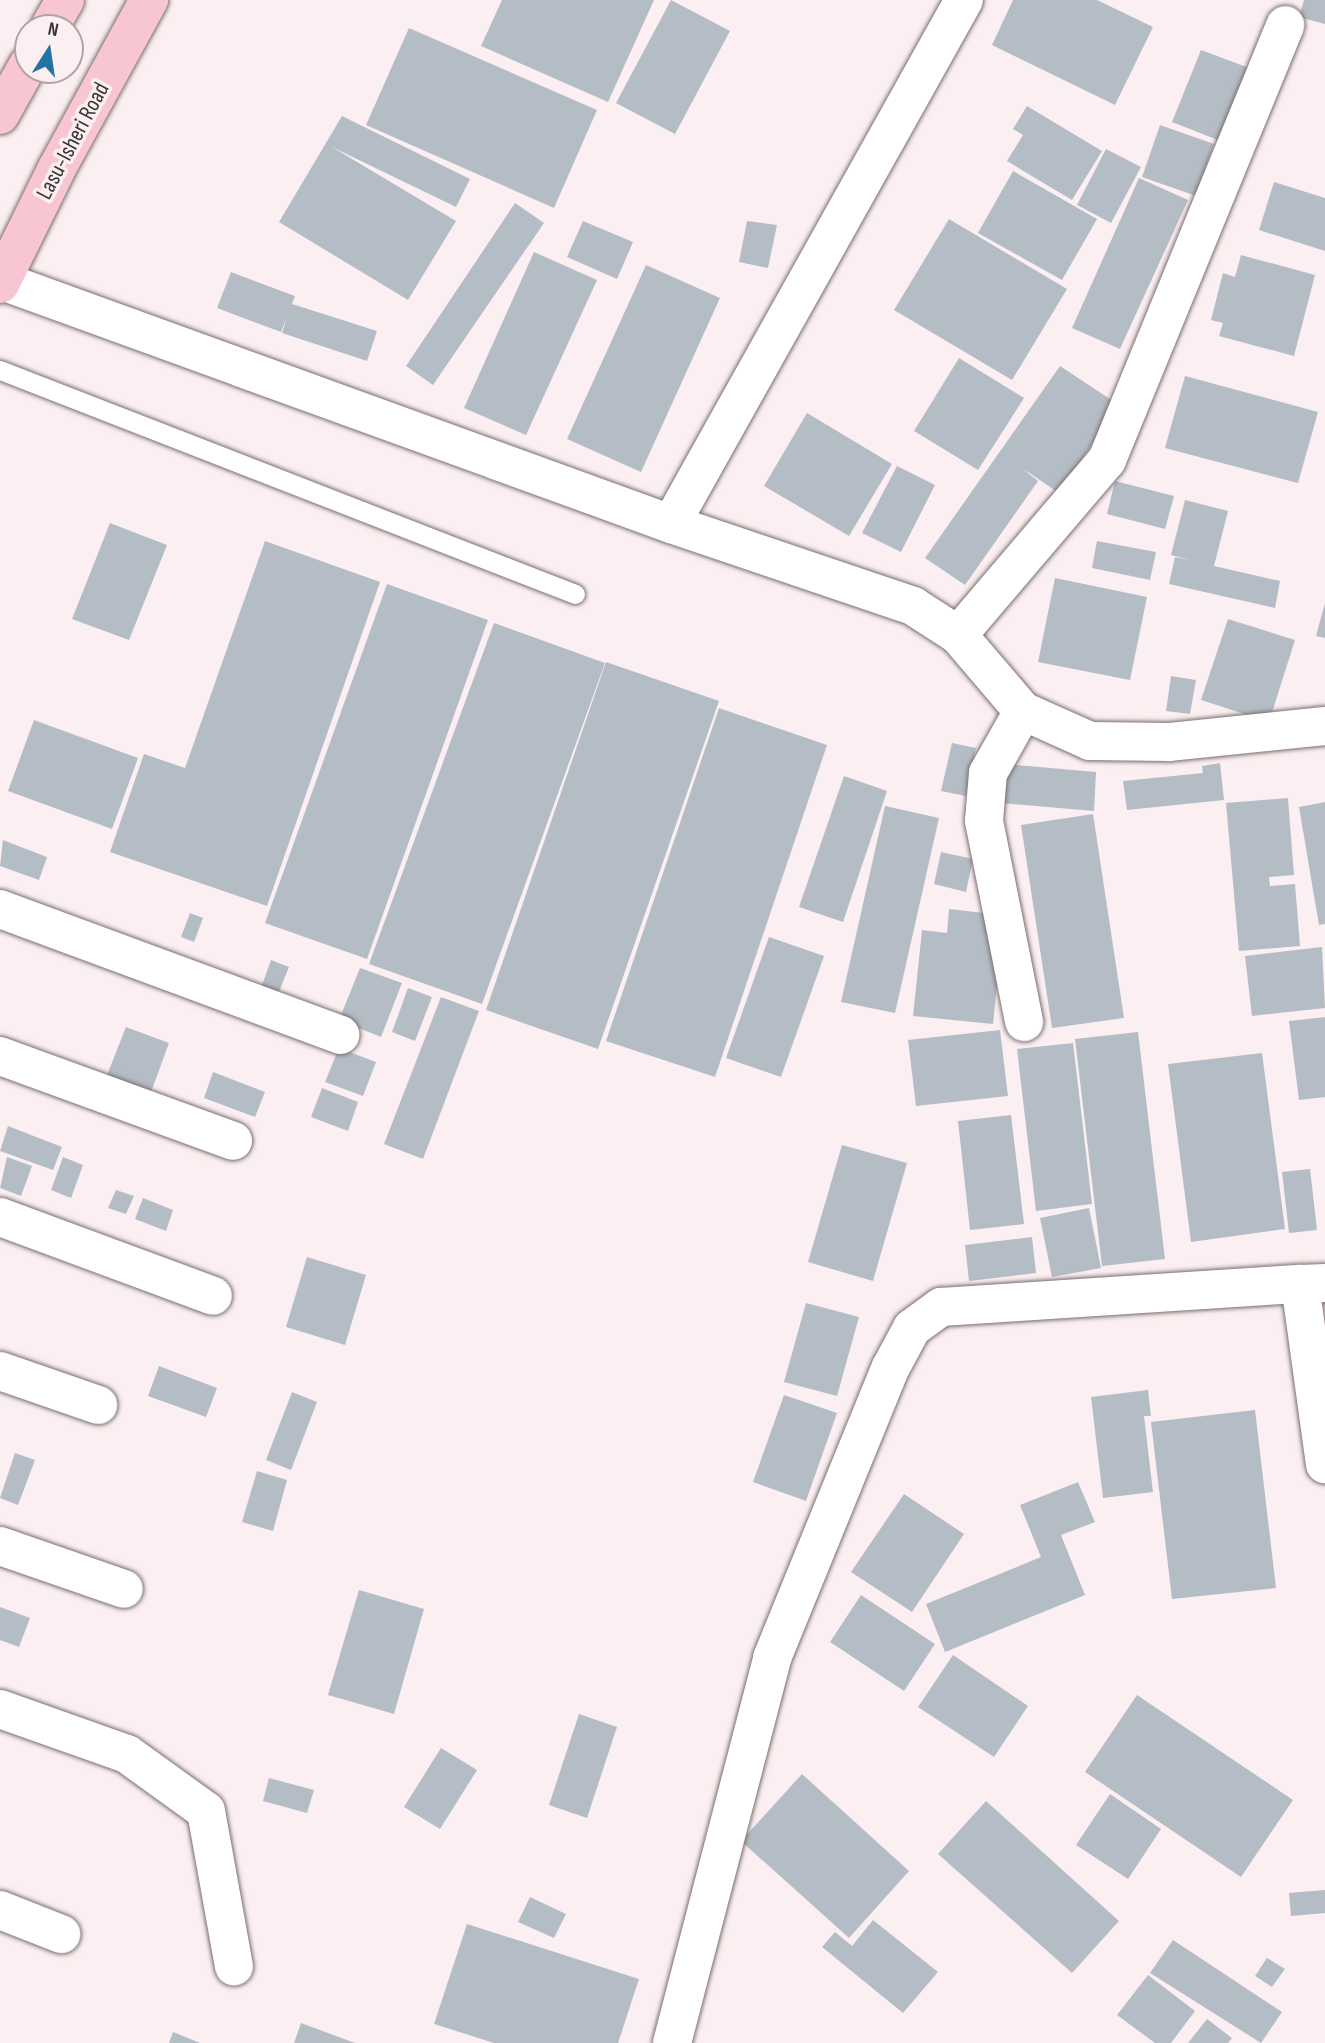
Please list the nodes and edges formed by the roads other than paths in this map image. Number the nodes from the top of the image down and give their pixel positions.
1 (149, 0) edge
2 (964, 0) edge
3 (1285, 25) dead end
4 (17, 84) edge
5 (0, 115) edge
6 (1, 282) edge
7 (0, 370) edge
8 (671, 524) junction
9 (575, 594) dead end
10 (958, 635) junction
11 (1023, 711) junction
12 (1325, 726) edge
13 (0, 909) edge
14 (1024, 1022) dead end
15 (340, 1035) dead end
16 (0, 1056) edge
17 (233, 1141) dead end
18 (0, 1217) edge
19 (1312, 1283) edge
20 (213, 1296) dead end
21 (0, 1371) edge
22 (98, 1405) dead end
23 (1325, 1464) edge
24 (0, 1546) edge
25 (124, 1589) dead end
26 (0, 1709) edge
27 (0, 1910) edge
28 (61, 1934) dead end
29 (234, 1967) dead end
30 (672, 2043) edge

1 - 6 main road, Lasu-Isheri Road
2 - 8 street
3 - 10 street
4 - 5 main road
6 - 8 street
7 - 9 lane
8 - 10 street
10 - 11 street
11 - 12 street
11 - 14 street
13 - 15 street
16 - 17 street
18 - 20 street
19 - 23 street
19 - 30 street
21 - 22 street
24 - 25 street
26 - 29 street
27 - 28 street

